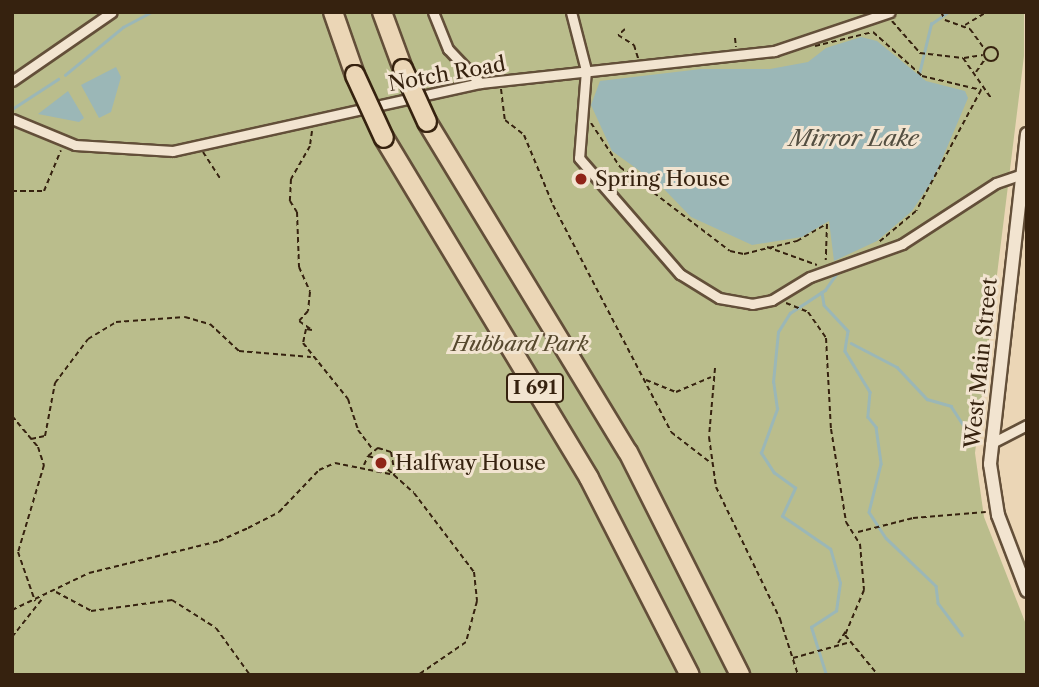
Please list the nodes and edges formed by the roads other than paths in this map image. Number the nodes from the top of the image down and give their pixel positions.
1 (112, 12) edge
2 (333, 12) edge
3 (383, 12) edge
4 (433, 12) edge
5 (570, 12) edge
6 (888, 13) edge
7 (586, 70) junction
8 (12, 81) edge
9 (480, 83) junction
10 (12, 119) edge
11 (1027, 134) edge
12 (1022, 174) junction
13 (1021, 230) edge
14 (1027, 425) edge
15 (990, 444) junction
16 (1027, 591) edge
17 (690, 675) edge
18 (740, 675) edge

1 - 8 street
2 - 17 highway, I 691, bridge
3 - 18 highway, I 691, bridge
4 - 9 street
5 - 7 street
6 - 7 street, Notch Road
7 - 9 street, Notch Road
7 - 12 street
9 - 10 street, Notch Road
11 - 12 main road, West Main Street
12 - 13 main road, West Main Street
13 - 15 main road, West Main Street
14 - 15 street
15 - 16 main road, West Main Street

